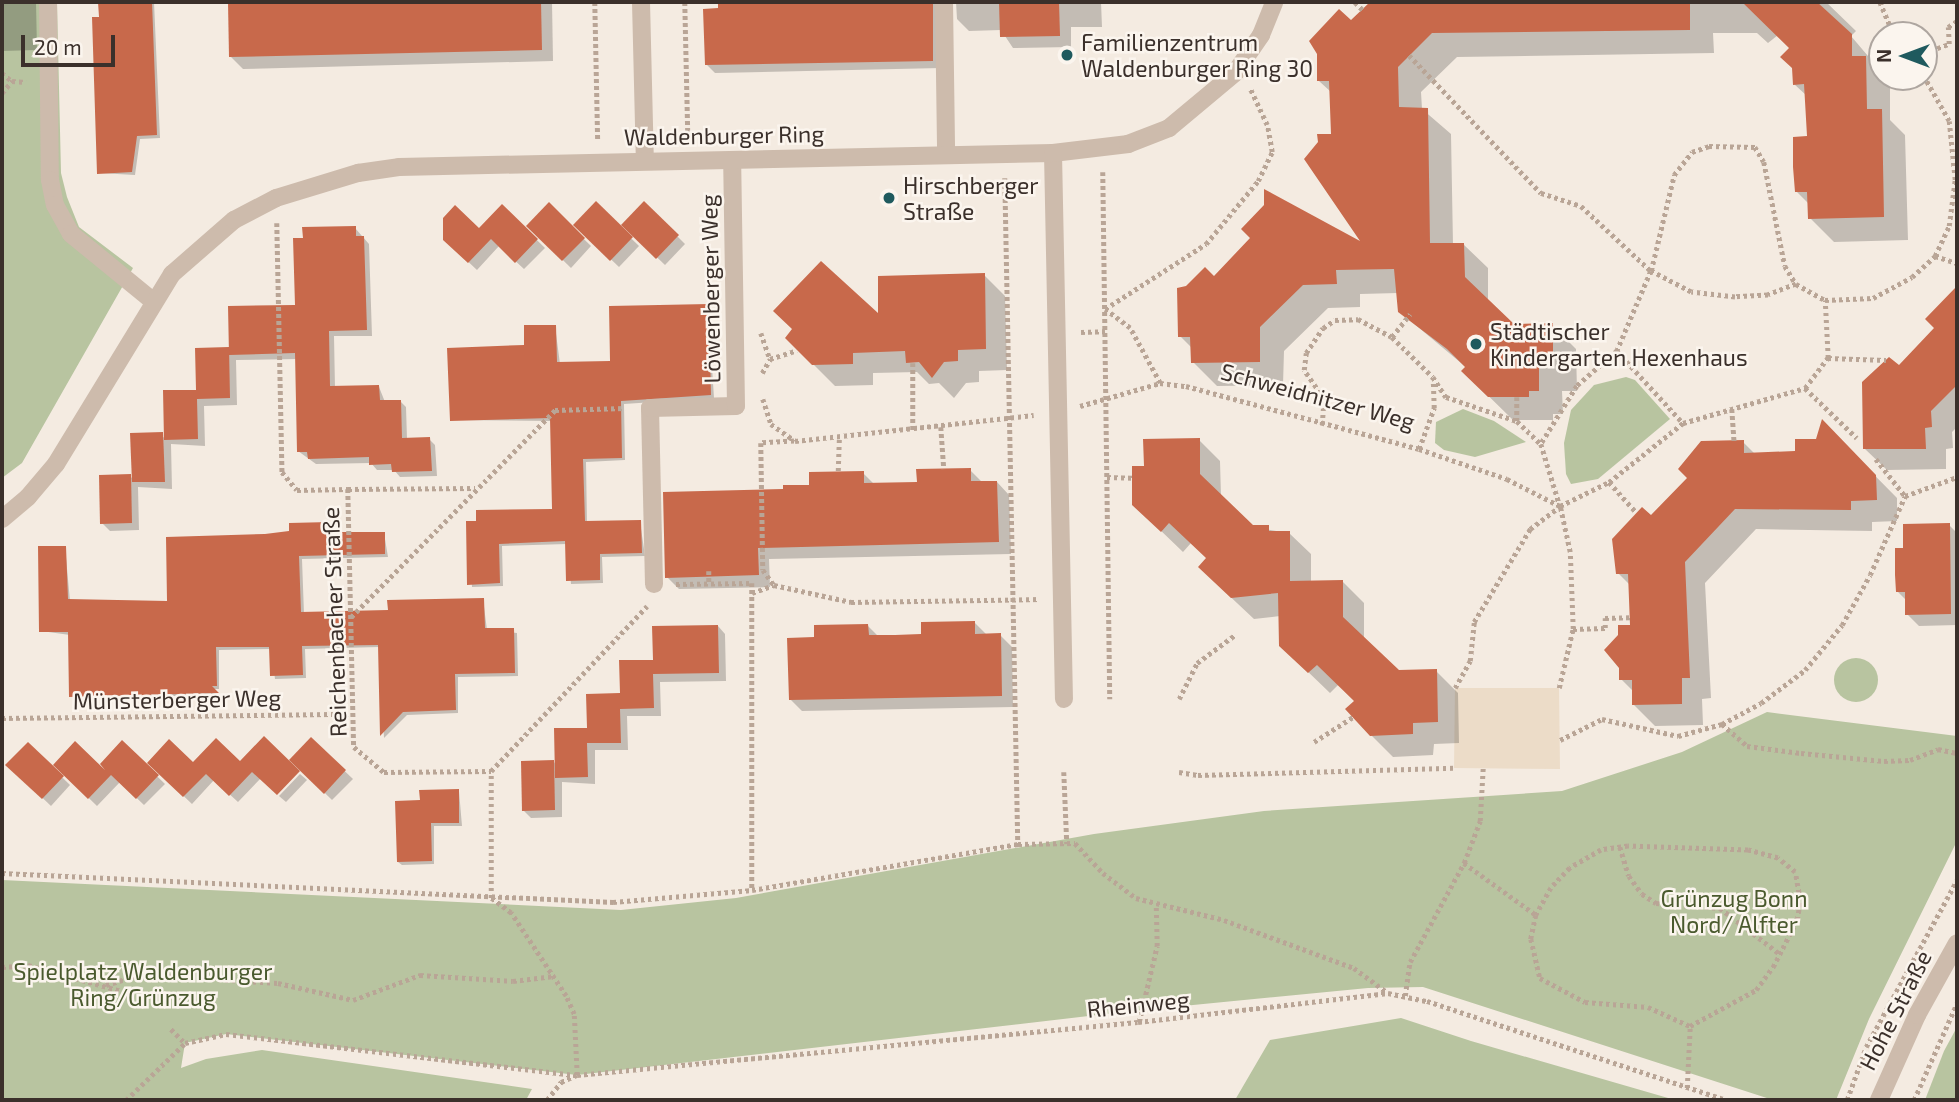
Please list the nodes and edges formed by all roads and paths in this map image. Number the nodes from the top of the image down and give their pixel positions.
1 (48, 2) edge
2 (595, 2) edge
3 (641, 2) edge
4 (685, 2) edge
5 (944, 2) edge
6 (1274, 2) edge
7 (1355, 2) edge
8 (1880, 2) edge
9 (1363, 10) dead end
10 (1888, 21) edge
11 (1957, 21) edge
12 (1938, 48) edge
13 (1409, 55) dead end
14 (1235, 73) junction
15 (12, 81) dead end
16 (1932, 91) edge
17 (2, 93) edge
18 (1949, 121) junction
19 (1957, 122) edge
20 (1103, 147) junction
21 (1005, 152) junction
22 (946, 153) junction
23 (1053, 153) junction
24 (732, 160) junction
25 (645, 161) junction
26 (688, 161) junction
27 (598, 162) junction
28 (276, 198) junction
29 (1949, 226) junction
30 (1957, 226) edge
31 (1935, 256) junction
32 (1957, 263) edge
33 (1651, 271) junction
34 (1796, 284) junction
35 (1825, 300) junction
36 (153, 301) junction
37 (1105, 309) junction
38 (1410, 314) dead end
39 (1392, 337) junction
40 (797, 350) dead end
41 (1617, 351) junction
42 (1828, 358) junction
43 (1886, 360) dead end
44 (913, 363) dead end
45 (1433, 377) junction
46 (762, 383) dead end
47 (1160, 383) junction
48 (1805, 388) junction
49 (762, 394) dead end
50 (1517, 397) dead end
51 (1106, 398) junction
52 (650, 408) junction
53 (1732, 409) junction
54 (1058, 412) junction
55 (1010, 418) junction
56 (1517, 421) junction
57 (1683, 423) junction
58 (1322, 425) junction
59 (941, 427) junction
60 (913, 430) junction
61 (1857, 438) dead end
62 (839, 439) junction
63 (795, 440) junction
64 (1734, 440) dead end
65 (1542, 444) junction
66 (1419, 449) junction
67 (1876, 459) dead end
68 (944, 469) dead end
69 (838, 471) dead end
70 (1107, 477) junction
71 (1957, 477) edge
72 (1132, 478) dead end
73 (1609, 482) junction
74 (476, 488) junction
75 (348, 489) junction
76 (1905, 496) junction
77 (1560, 506) junction
78 (1636, 512) dead end
79 (2, 519) edge
80 (709, 570) dead end
81 (654, 584) junction
82 (709, 584) junction
83 (774, 585) junction
84 (752, 593) junction
85 (1062, 598) junction
86 (1013, 600) junction
87 (351, 617) junction
88 (1630, 617) dead end
89 (1573, 629) junction
90 (1235, 635) dead end
91 (1455, 688) dead end
92 (1559, 688) dead end
93 (1064, 699) dead end
94 (1110, 699) dead end
95 (1179, 699) dead end
96 (352, 714) junction
97 (1353, 717) dead end
98 (2, 718) edge
99 (1722, 724) junction
100 (1559, 740) dead end
101 (1314, 742) dead end
102 (1957, 753) edge
103 (1454, 768) dead end
104 (1483, 768) dead end
105 (491, 771) junction
106 (1064, 772) dead end
107 (1179, 772) dead end
108 (1018, 844) junction
109 (1067, 845) junction
110 (1620, 847) junction
111 (1464, 863) junction
112 (2, 873) edge
113 (1957, 880) edge
114 (752, 890) junction
115 (491, 898) junction
116 (1156, 906) junction
117 (1536, 915) junction
118 (1957, 943) edge
119 (1780, 954) junction
120 (2, 967) edge
121 (554, 976) junction
122 (106, 985) junction
123 (128, 993) dead end
124 (1388, 993) junction
125 (1405, 996) junction
126 (1957, 1003) edge
127 (1138, 1022) junction
128 (1690, 1026) junction
129 (171, 1029) dead end
130 (185, 1044) junction
131 (577, 1075) junction
132 (1687, 1088) junction
133 (126, 1100) edge
134 (547, 1100) edge
135 (1727, 1100) edge
136 (1847, 1100) edge
137 (1879, 1100) edge
138 (1914, 1100) edge

1 - 36 street
2 - 27 path
3 - 25 street
4 - 26 path
5 - 22 street
6 - 14 street, Waldenburger Ring
7 - 9 path
8 - 10 path
11 - 12 path
13 - 33 path
14 - 20 street, Waldenburger Ring
14 - 37 path
15 - 17 path
16 - 18 path
18 - 19 path
18 - 29 path
20 - 23 street, Waldenburger Ring
20 - 37 path
21 - 22 street, Waldenburger Ring
21 - 23 street, Waldenburger Ring
21 - 55 path
22 - 24 street, Waldenburger Ring
23 - 54 street
24 - 26 street, Waldenburger Ring
24 - 52 street, Löwenberger Weg
25 - 26 street, Waldenburger Ring
25 - 27 street, Waldenburger Ring
27 - 28 street, Waldenburger Ring
28 - 36 street, Waldenburger Ring
28 - 75 path, Reichenbacher Straße
29 - 30 path
29 - 31 path
31 - 32 path
31 - 35 path
33 - 34 path
33 - 34 path
33 - 41 path
34 - 35 path
35 - 42 path
36 - 79 street, Waldenburger Ring
37 - 47 path
37 - 51 path
38 - 39 path
39 - 45 path
39 - 58 path
40 - 46 path
41 - 57 path
41 - 65 path
42 - 43 path
42 - 48 path
44 - 60 path
45 - 56 path
45 - 66 path
47 - 51 path, Schweidnitzer Weg
47 - 58 path, Schweidnitzer Weg
48 - 53 path
48 - 61 path
49 - 63 path
50 - 56 path
51 - 54 path, Schweidnitzer Weg
51 - 70 path
52 - 74 path
52 - 81 street
53 - 57 path
53 - 64 path
54 - 55 path, Schweidnitzer Weg
54 - 85 street
55 - 59 path, Schweidnitzer Weg
55 - 86 path
56 - 65 path
57 - 73 path
58 - 66 path, Schweidnitzer Weg
59 - 60 path, Schweidnitzer Weg
59 - 68 path
60 - 62 path, Schweidnitzer Weg
62 - 63 path, Schweidnitzer Weg
62 - 69 path
63 - 83 path, Schweidnitzer Weg
65 - 77 path
66 - 77 path, Schweidnitzer Weg
67 - 76 path
70 - 72 path
70 - 94 path
71 - 76 path
73 - 77 path
73 - 78 path
74 - 75 path
74 - 87 path
75 - 87 path, Reichenbacher Straße
76 - 99 path
77 - 89 path
77 - 91 path
80 - 82 path
81 - 82 path
81 - 105 path
82 - 84 path
83 - 84 path
83 - 86 path
84 - 114 path
85 - 86 path
85 - 93 street
86 - 108 path
87 - 96 path, Reichenbacher Straße
88 - 89 path
89 - 92 path
90 - 95 path
96 - 98 path, Münsterberger Weg
96 - 105 path, Reichenbacher Straße
97 - 101 path
99 - 100 path
99 - 102 path
103 - 107 path
104 - 111 path
105 - 115 path
106 - 109 path
108 - 109 path
108 - 114 path
109 - 116 path
110 - 117 path
110 - 119 path
110 - 119 path
111 - 117 path
111 - 125 path
112 - 115 path
113 - 136 path
114 - 115 path
115 - 121 path
116 - 124 path
116 - 127 path
117 - 128 path
118 - 137 street, Hohe Straße
119 - 128 path
120 - 122 path
121 - 122 path
121 - 131 path
122 - 123 path
124 - 125 path, Rheinweg
124 - 127 path, Rheinweg
125 - 132 path, Rheinweg
126 - 138 path
127 - 131 path, Rheinweg
128 - 132 path
129 - 130 path
130 - 131 path, Rheinweg
130 - 133 path
131 - 134 path
132 - 135 path, Rheinweg

